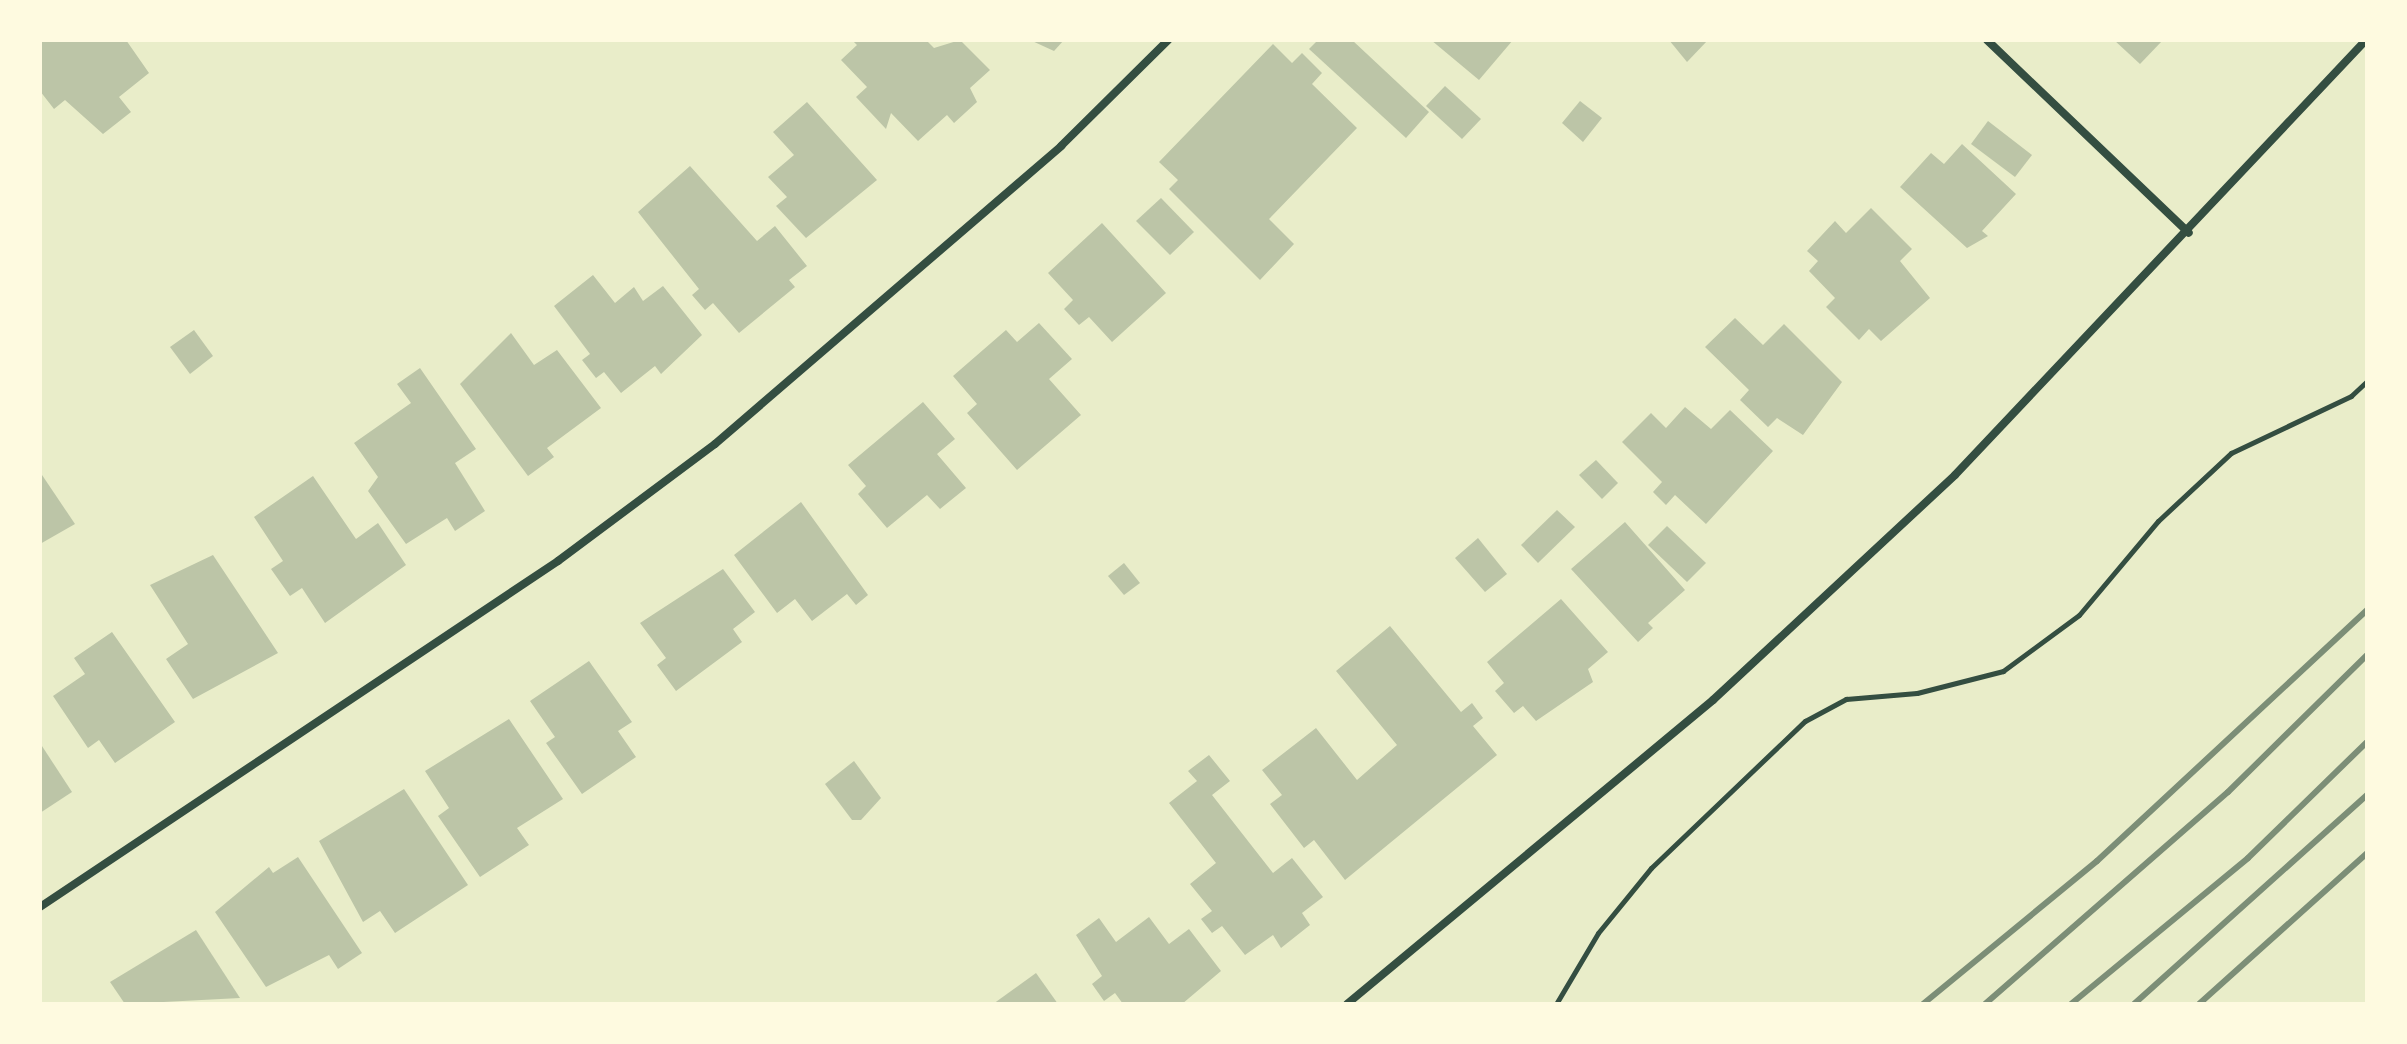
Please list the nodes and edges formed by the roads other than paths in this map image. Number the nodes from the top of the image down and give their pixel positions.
1 (1168, 40) edge
2 (1987, 40) edge
3 (2366, 40) edge
4 (2189, 233) junction
5 (40, 907) edge
6 (1347, 1004) edge

1 - 5 street
2 - 4 street
3 - 4 street
4 - 6 street

